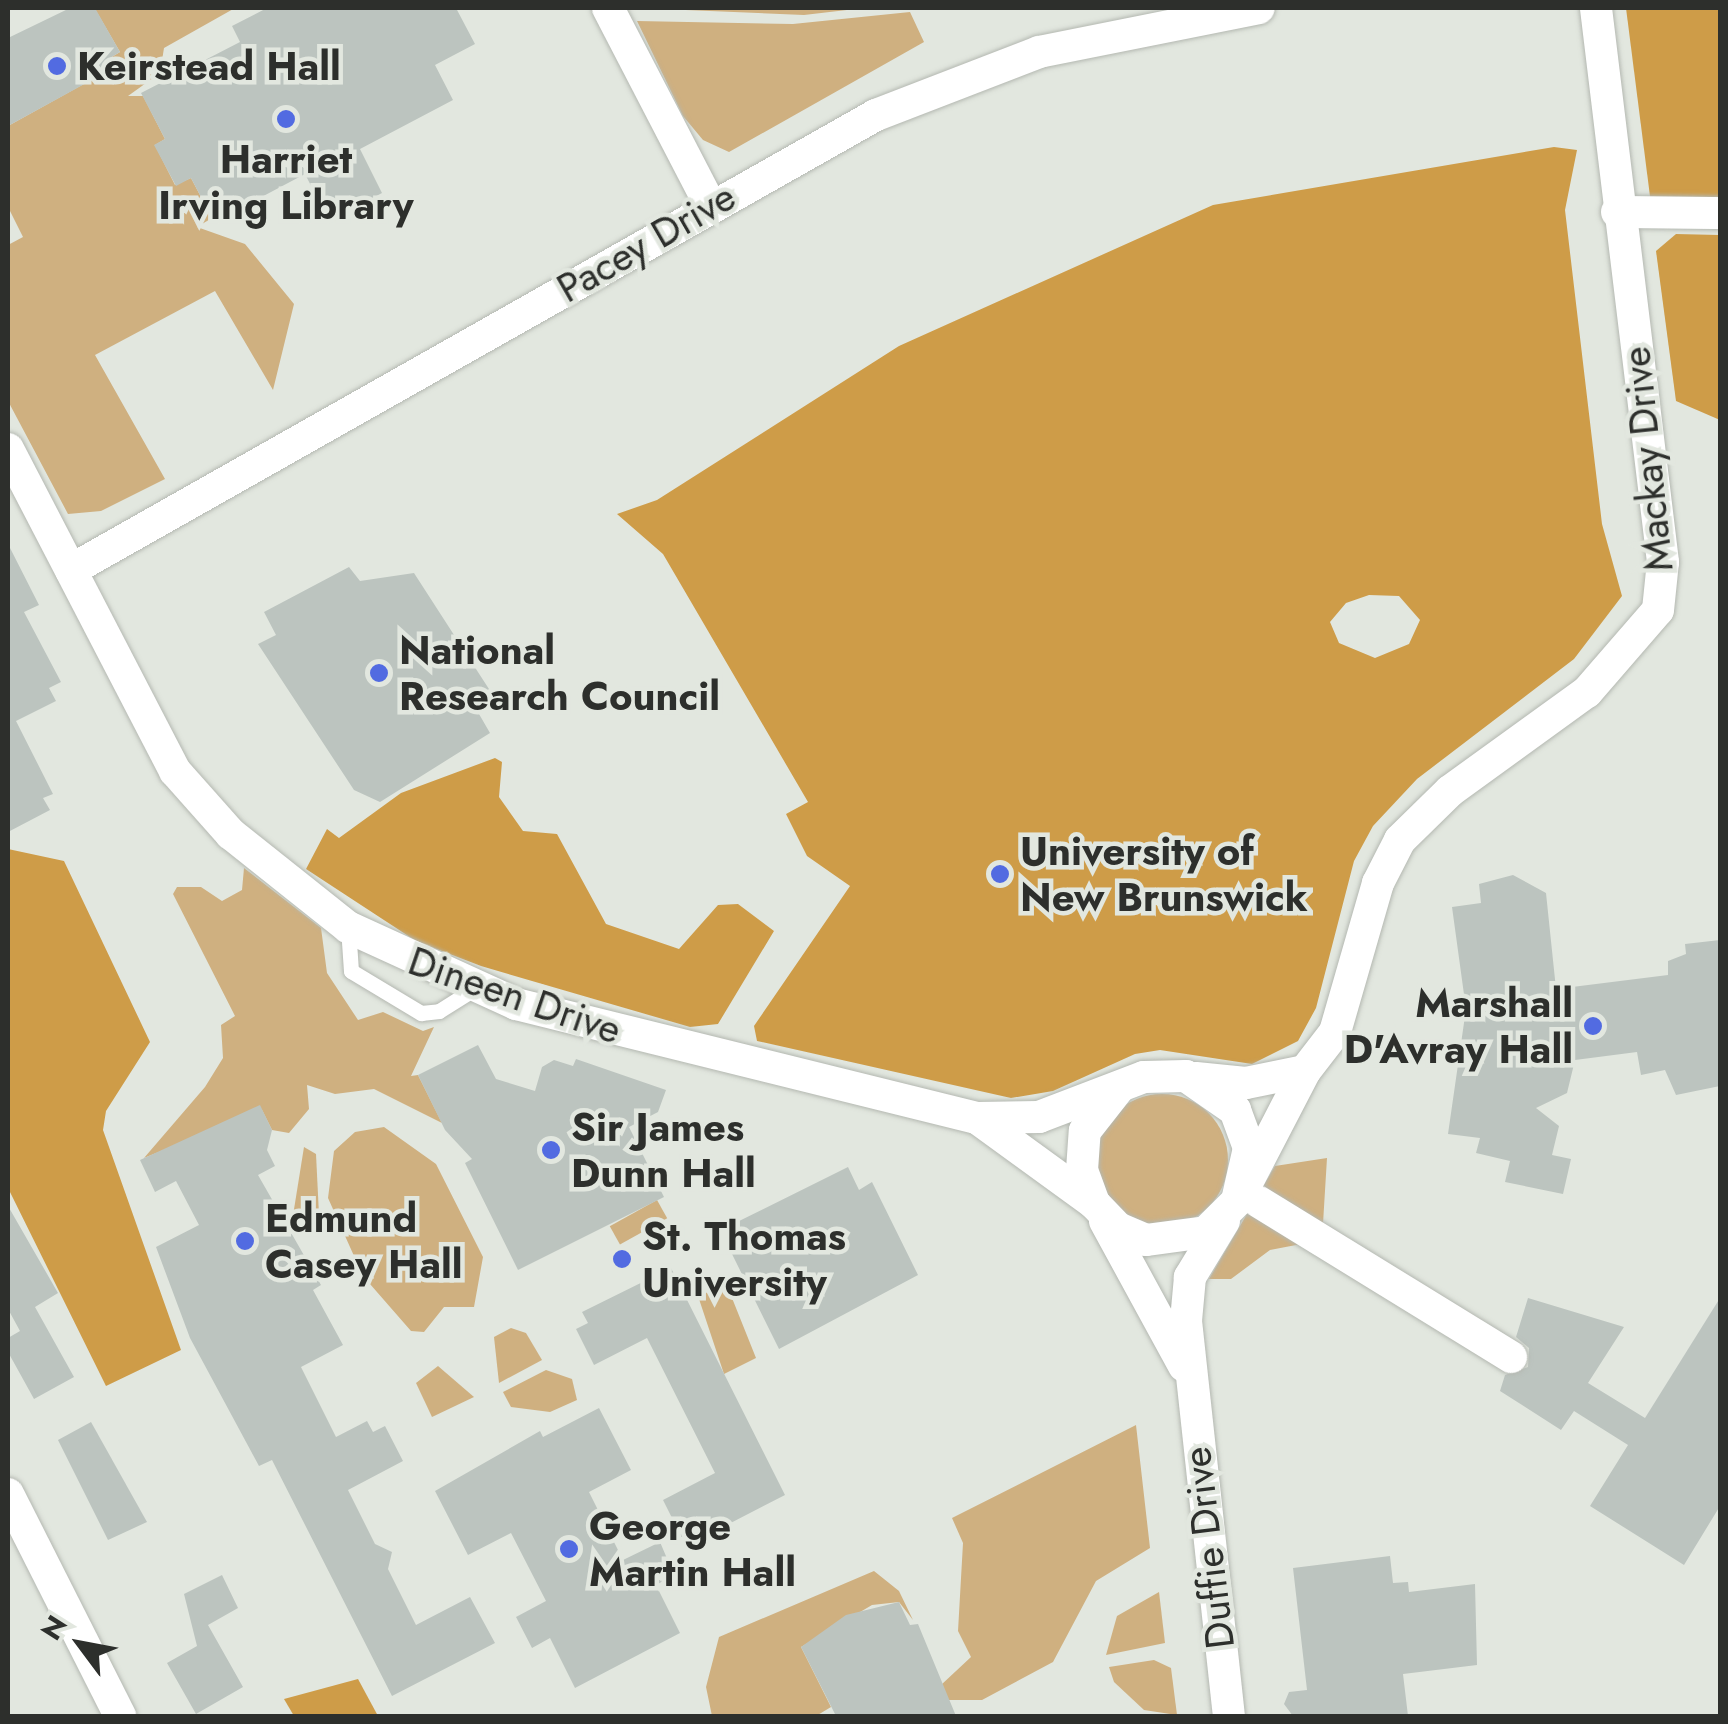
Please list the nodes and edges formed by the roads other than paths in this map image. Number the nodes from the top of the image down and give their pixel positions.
1 (608, 8) edge
2 (1260, 8) edge
3 (1596, 8) edge
4 (710, 205) junction
5 (1618, 212) junction
6 (1720, 213) edge
7 (8, 449) edge
8 (70, 570) junction
9 (1305, 1071) junction
10 (1186, 1076) junction
11 (1118, 1088) junction
12 (977, 1118) junction
13 (1244, 1201) junction
14 (1097, 1207) junction
15 (1510, 1357) dead end
16 (1190, 1379) junction
17 (8, 1494) edge
18 (112, 1714) edge
19 (1228, 1716) edge

1 - 4 street
2 - 4 street, Pacey Drive
3 - 5 street, Mackay Drive
4 - 8 street, Pacey Drive
5 - 6 street
5 - 9 street, Mackay Drive
7 - 8 street, Dineen Drive
8 - 12 street, Dineen Drive
9 - 10 street
9 - 13 street, Mackay Drive
10 - 11 street
10 - 13 street
11 - 12 street
11 - 14 street
12 - 14 street, Duffie Drive
13 - 14 street
13 - 15 street
13 - 16 street, Duffie Drive
14 - 16 street, Duffie Drive
16 - 19 street, Duffie Drive
17 - 18 street

